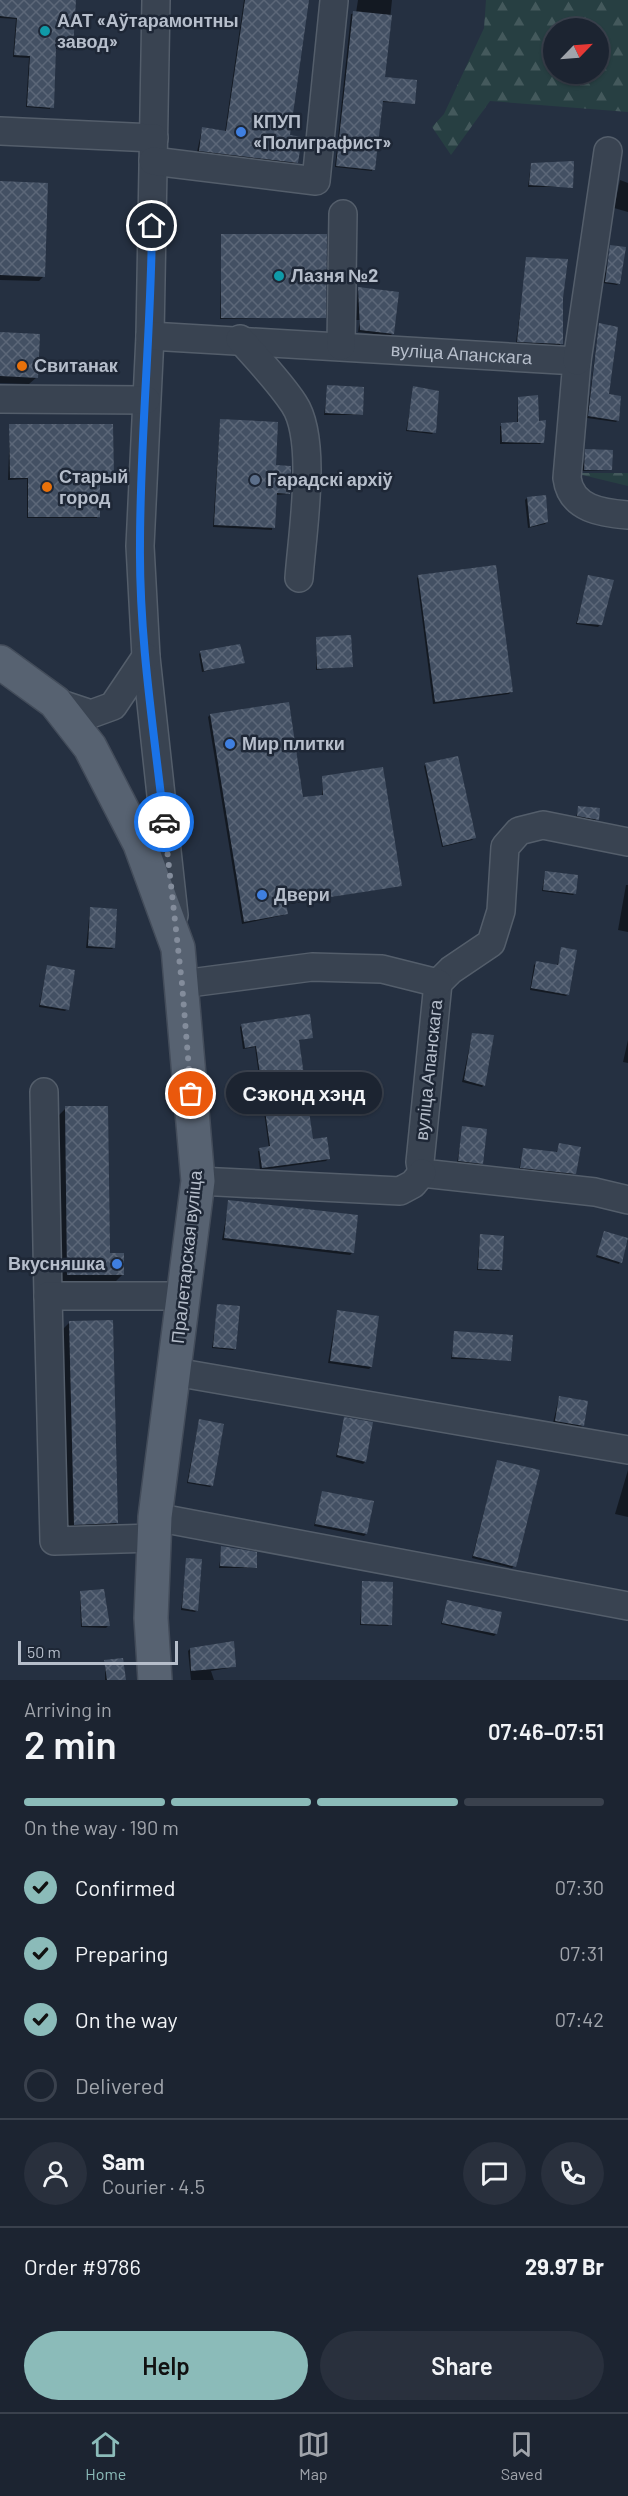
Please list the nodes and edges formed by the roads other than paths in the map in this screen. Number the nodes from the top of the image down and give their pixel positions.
1 (156, 0) edge
2 (334, 1) edge
3 (0, 131) edge
4 (154, 150) junction
5 (608, 151) dead end
6 (344, 214) dead end
7 (150, 336) junction
8 (240, 339) junction
9 (341, 346) junction
10 (577, 361) junction
11 (0, 399) edge
12 (146, 400) junction
13 (628, 515) edge
14 (299, 578) dead end
15 (146, 657) junction
16 (0, 662) edge
17 (55, 702) junction
18 (628, 842) edge
19 (178, 948) junction
20 (438, 983) junction
21 (182, 984) junction
22 (44, 1092) dead end
23 (422, 1173) junction
24 (198, 1181) junction
25 (628, 1200) edge
26 (48, 1296) junction
27 (185, 1296) junction
28 (175, 1372) junction
29 (628, 1450) edge
30 (154, 1527) junction
31 (628, 1606) edge
32 (155, 1680) edge

1 - 4 street
2 - 4 street
3 - 4 street
4 - 7 street
5 - 10 street
6 - 9 street
7 - 8 street, вуліца Апанскага
7 - 12 street
8 - 9 street, вуліца Апанскага
8 - 14 street
9 - 10 street, вуліца Апанскага
10 - 13 street
11 - 12 street
12 - 15 street
15 - 17 street
15 - 19 street
16 - 17 main road, Пралетарская вуліца
17 - 19 main road, Пралетарская вуліца
18 - 20 street, вуліца Апанскага
19 - 21 main road, Пралетарская вуліца
20 - 21 street
20 - 23 street, вуліца Апанскага
21 - 24 main road, Пралетарская вуліца
22 - 26 street
23 - 24 street
23 - 25 street
24 - 27 main road, Пралетарская вуліца
26 - 27 street
26 - 30 street
27 - 28 main road, Пралетарская вуліца
28 - 29 street
28 - 30 main road, Пралетарская вуліца
30 - 31 street
30 - 32 main road, Пралетарская вуліца

